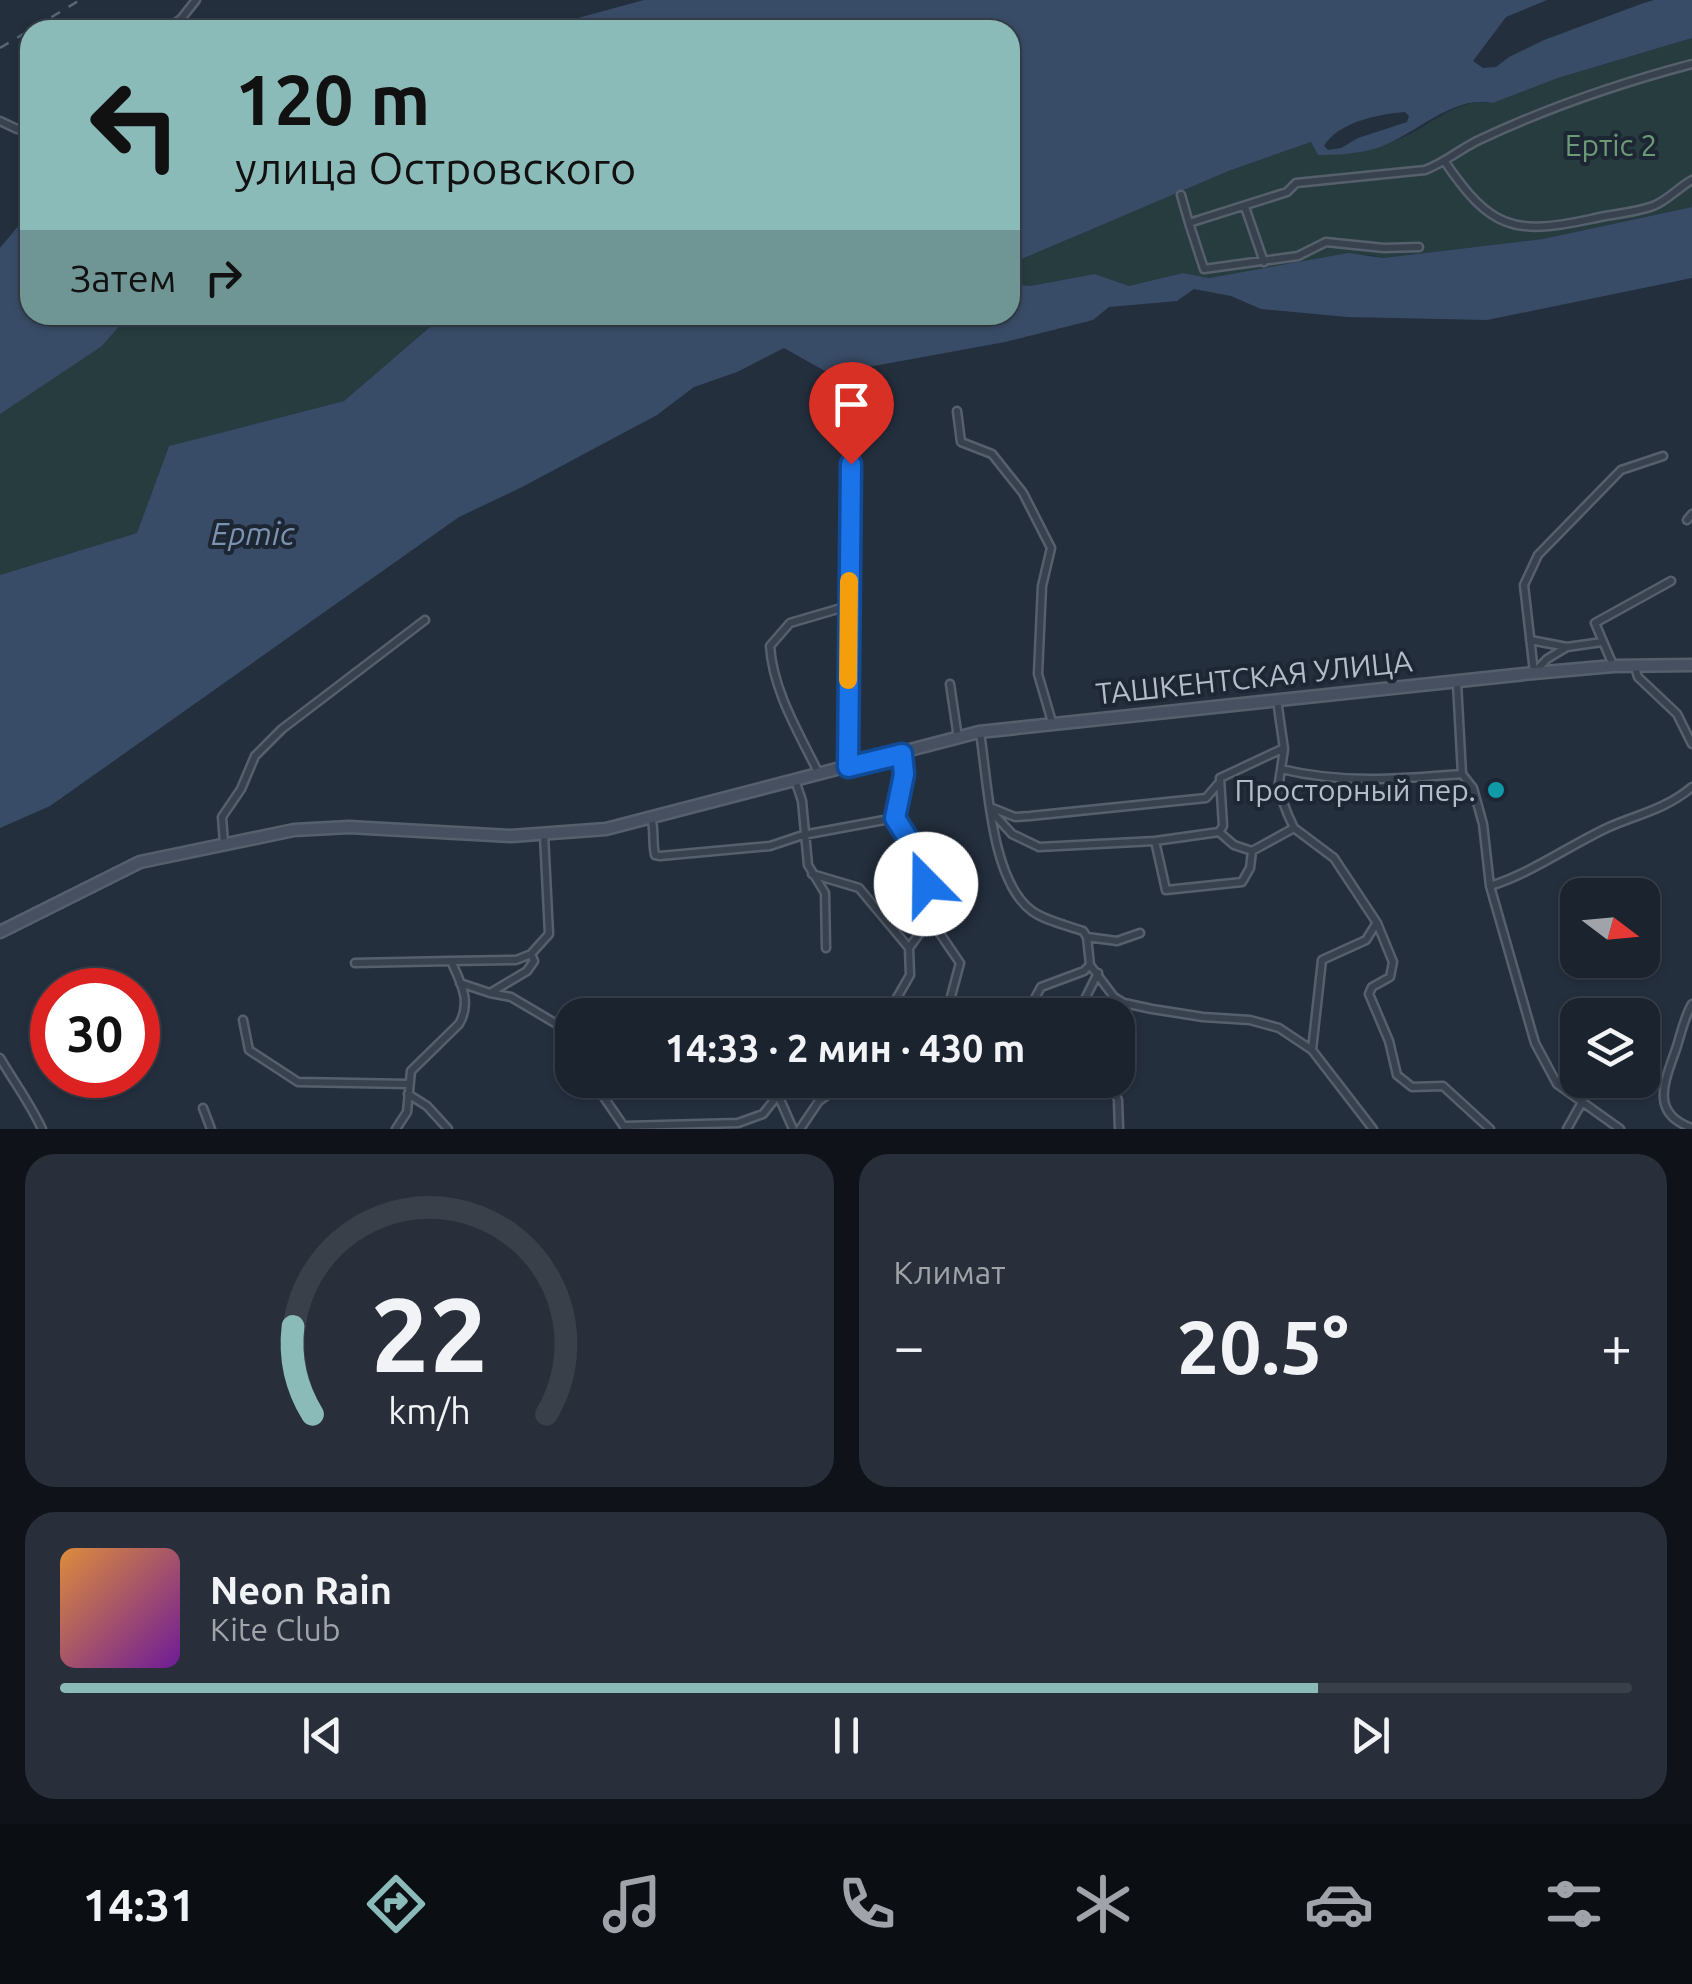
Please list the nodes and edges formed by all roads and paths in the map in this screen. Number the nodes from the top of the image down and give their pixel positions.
1 (196, 0) edge
2 (180, 20) edge
3 (1692, 64) edge
4 (1445, 162) junction
5 (1692, 180) edge
6 (1182, 195) dead end
7 (1245, 207) junction
8 (1189, 223) junction
9 (1418, 247) dead end
10 (1264, 262) junction
11 (957, 411) dead end
12 (844, 441) dead end
13 (1663, 456) dead end
14 (1671, 581) dead end
15 (848, 606) junction
16 (424, 620) dead end
17 (1530, 640) junction
18 (1602, 642) junction
19 (1567, 647) junction
20 (1692, 665) edge
21 (1613, 666) junction
22 (1635, 666) junction
23 (1534, 673) junction
24 (1457, 683) junction
25 (950, 684) dead end
26 (1277, 700) junction
27 (1052, 722) junction
28 (980, 732) junction
29 (958, 739) junction
30 (1692, 744) edge
31 (1284, 749) junction
32 (902, 754) junction
33 (848, 767) junction
34 (1281, 769) junction
35 (819, 774) junction
36 (1462, 774) junction
37 (795, 780) junction
38 (1218, 784) junction
39 (1692, 787) edge
40 (990, 807) junction
41 (651, 816) junction
42 (895, 818) junction
43 (1294, 828) junction
44 (1219, 832) junction
45 (803, 834) junction
46 (544, 835) junction
47 (1155, 841) junction
48 (224, 844) junction
49 (1252, 852) junction
50 (812, 874) junction
51 (1490, 886) junction
52 (930, 919) junction
53 (1377, 923) junction
54 (0, 932) edge
55 (1140, 933) dead end
56 (1087, 937) junction
57 (826, 948) dead end
58 (909, 948) junction
59 (531, 954) junction
60 (451, 961) junction
61 (355, 964) dead end
62 (1090, 964) junction
63 (1098, 973) junction
64 (460, 983) junction
65 (490, 993) junction
66 (897, 998) edge
67 (951, 998) edge
68 (1035, 998) edge
69 (1085, 998) edge
70 (1692, 1004) edge
71 (243, 1020) dead end
72 (555, 1023) edge
73 (1312, 1050) junction
74 (0, 1058) edge
75 (409, 1089) junction
76 (605, 1098) edge
77 (822, 1098) edge
78 (1117, 1098) edge
79 (1581, 1104) junction
80 (202, 1108) dead end
81 (625, 1127) edge
82 (1692, 1128) edge
83 (42, 1129) edge
84 (211, 1129) edge
85 (396, 1129) edge
86 (448, 1129) edge
87 (796, 1129) edge
88 (1119, 1129) edge
89 (1372, 1129) edge
90 (1490, 1129) edge
91 (1567, 1129) edge
92 (1620, 1129) edge

1 - 2 street
3 - 4 street
4 - 5 street
4 - 7 street
6 - 8 street
7 - 8 street
7 - 10 street
8 - 10 street
9 - 10 street
11 - 27 street
12 - 15 street
13 - 17 street
14 - 18 street
15 - 33 street
15 - 35 street
16 - 48 street
17 - 19 street
17 - 23 street
18 - 19 street
18 - 21 street
19 - 23 street
20 - 22 main road, ТАШКЕНТСКАЯ УЛИЦА
21 - 22 main road, ТАШКЕНТСКАЯ УЛИЦА
21 - 23 main road, ТАШКЕНТСКАЯ УЛИЦА
22 - 30 street
23 - 24 main road, ТАШКЕНТСКАЯ УЛИЦА
24 - 26 main road, ТАШКЕНТСКАЯ УЛИЦА
24 - 36 street
25 - 29 street
26 - 27 main road, ТАШКЕНТСКАЯ УЛИЦА
26 - 31 street
27 - 28 main road, ТАШКЕНТСКАЯ УЛИЦА
28 - 29 main road, ТАШКЕНТСКАЯ УЛИЦА
28 - 40 street
29 - 32 main road, ТАШКЕНТСКАЯ УЛИЦА
31 - 34 street
31 - 38 street
32 - 33 main road, ТАШКЕНТСКАЯ УЛИЦА
32 - 42 street
33 - 35 main road, ТАШКЕНТСКАЯ УЛИЦА
34 - 36 street
34 - 43 street
35 - 37 main road, ТАШКЕНТСКАЯ УЛИЦА
36 - 51 street
37 - 41 main road, ТАШКЕНТСКАЯ УЛИЦА
37 - 45 street
38 - 40 street
38 - 44 street
39 - 51 street
40 - 47 street
40 - 56 street
41 - 45 street
41 - 46 main road, ТАШКЕНТСКАЯ УЛИЦА
42 - 45 street
42 - 52 street
43 - 49 street
43 - 53 street
44 - 47 street
44 - 49 street
45 - 50 street
46 - 48 main road, ТАШКЕНТСКАЯ УЛИЦА
46 - 59 street
47 - 49 street
48 - 54 main road, ТАШКЕНТСКАЯ УЛИЦА
50 - 57 street
50 - 58 street
51 - 79 street
52 - 58 street
52 - 67 street
53 - 73 street
53 - 90 street
55 - 56 street
56 - 62 street
58 - 66 street
59 - 60 street
59 - 65 street
60 - 61 street
60 - 64 street
62 - 63 street
62 - 68 street
63 - 69 street
63 - 73 street
64 - 65 street
64 - 75 street
65 - 72 street
70 - 82 street
71 - 75 street
73 - 89 street
74 - 83 street
75 - 85 street
75 - 86 street
76 - 81 street
77 - 87 street
78 - 88 street
79 - 91 street
79 - 92 street
80 - 84 street
81 - 87 street

